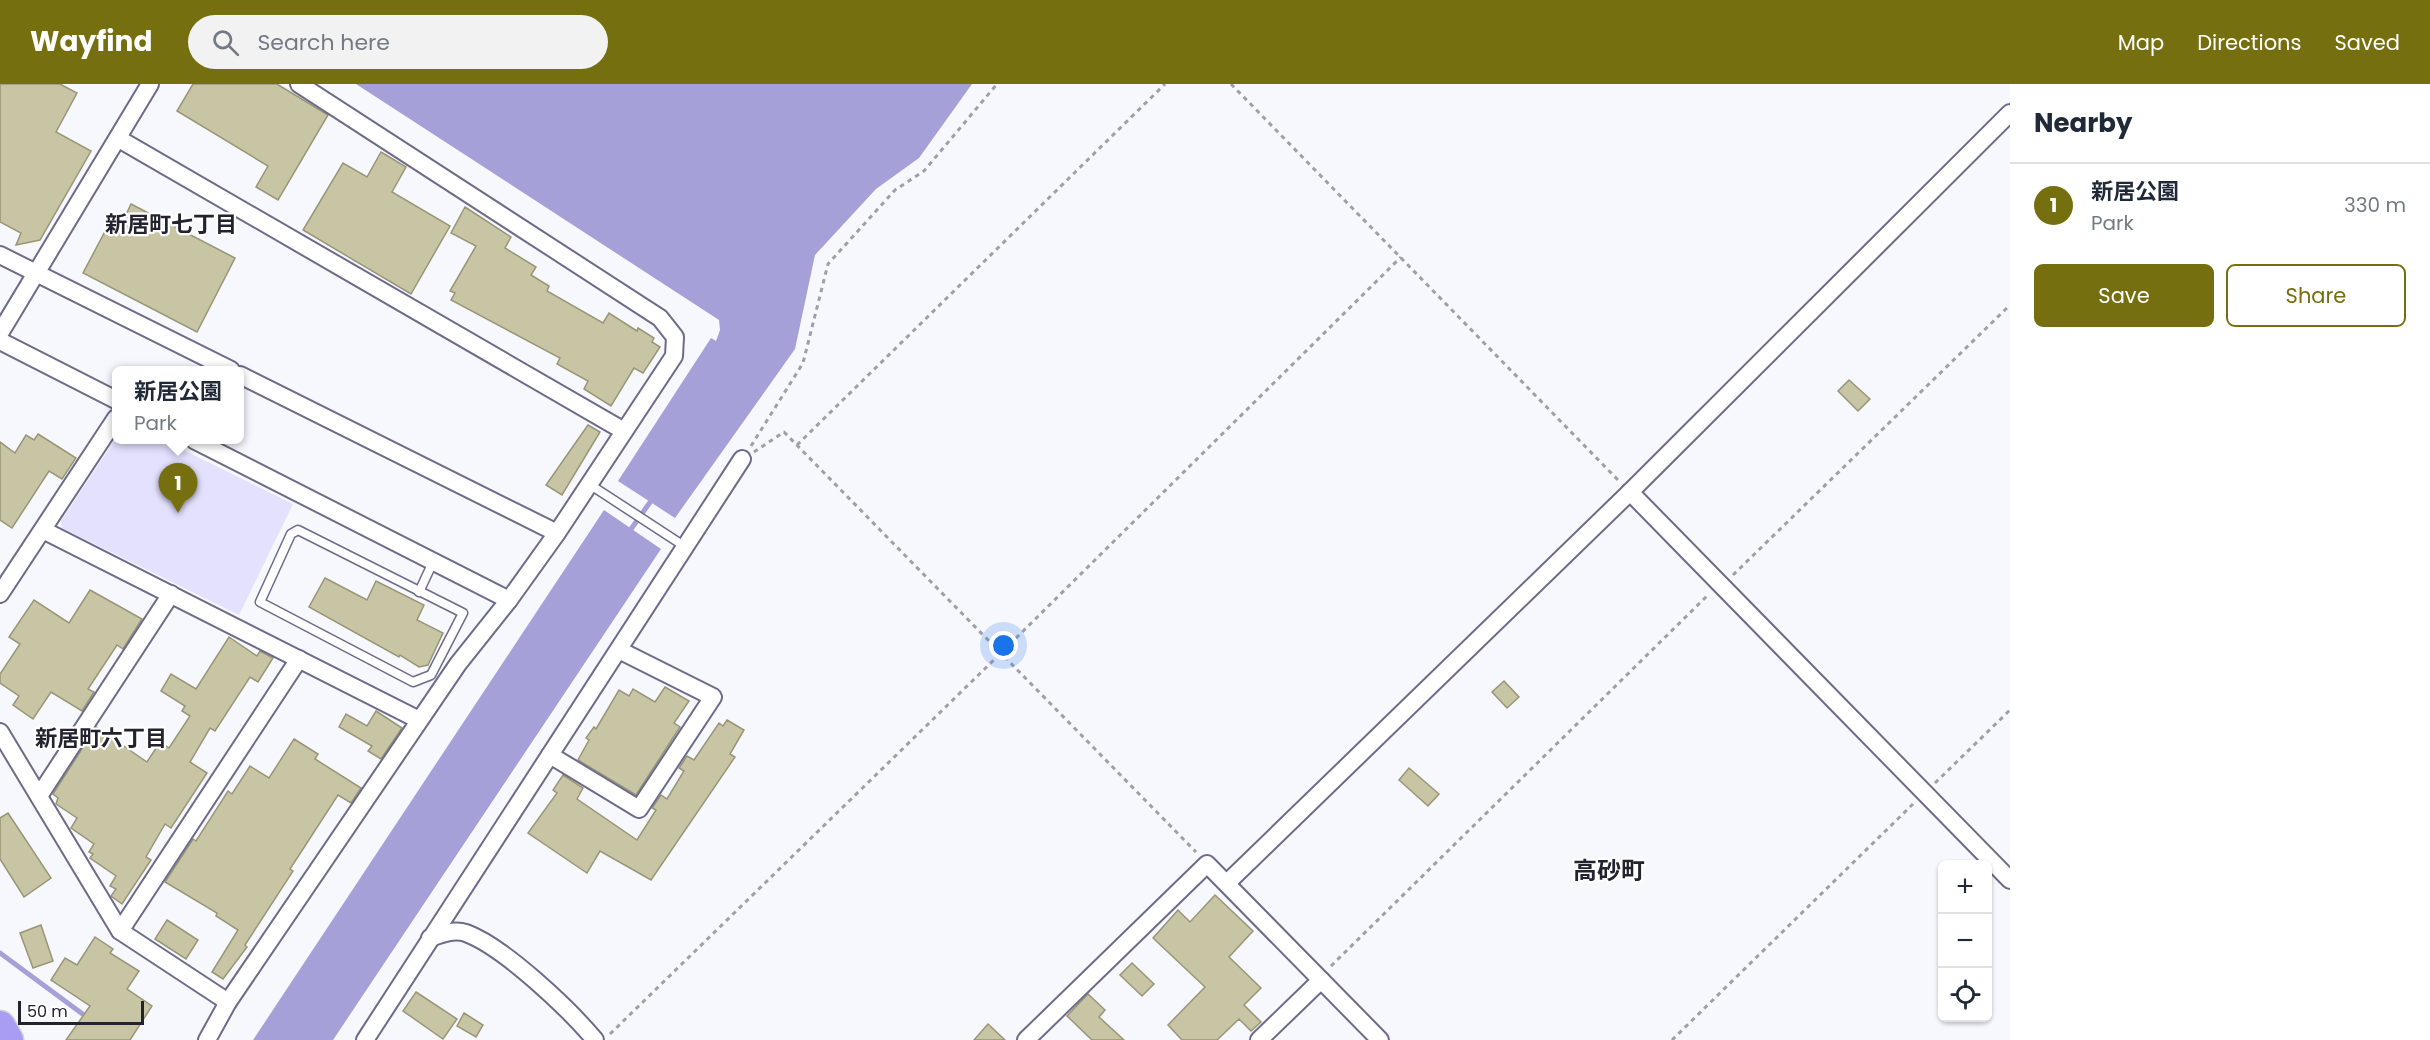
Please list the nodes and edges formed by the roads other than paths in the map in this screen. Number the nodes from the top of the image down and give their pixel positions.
1 (150, 84) edge
2 (299, 84) edge
3 (2010, 112) edge
4 (119, 139) junction
5 (0, 255) edge
6 (38, 274) junction
7 (0, 333) edge
8 (0, 341) edge
9 (223, 366) edge
10 (244, 377) edge
11 (112, 397) edge
12 (112, 426) edge
13 (624, 431) junction
14 (202, 444) edge
15 (742, 459) road end
16 (589, 484) junction
17 (1630, 492) junction
18 (43, 530) junction
19 (557, 533) junction
20 (684, 546) junction
21 (433, 562) junction
22 (419, 592) junction
23 (0, 594) edge
24 (171, 594) junction
25 (509, 600) junction
26 (619, 651) junction
27 (299, 659) junction
28 (419, 720) junction
29 (0, 732) edge
30 (550, 755) junction
31 (39, 796) junction
32 (2010, 880) edge
33 (1228, 882) junction
34 (120, 931) junction
35 (430, 938) junction
36 (1320, 979) junction
37 (228, 1002) junction
38 (0, 1026) edge
39 (8, 1040) edge
40 (207, 1040) edge
41 (365, 1040) edge
42 (595, 1040) edge
43 (1026, 1040) edge
44 (1259, 1040) edge
45 (1380, 1040) edge

1 - 4 street
2 - 13 street
3 - 17 street
4 - 6 street
4 - 13 street
5 - 6 street
6 - 7 street
6 - 9 street
8 - 11 street
10 - 19 street
12 - 18 street
13 - 16 street
14 - 21 street
15 - 20 street
16 - 19 street
16 - 20 lane
17 - 32 street
17 - 33 street
18 - 23 street
18 - 24 street
19 - 25 street
20 - 26 street
21 - 22 lane
21 - 25 street
22 - 22 lane
24 - 27 street
24 - 31 street
25 - 28 street
26 - 30 street
26 - 30 street
27 - 28 street
27 - 34 street
28 - 37 street
29 - 31 street
30 - 35 street
31 - 34 street
33 - 36 street
33 - 43 street
34 - 37 street
35 - 41 street
35 - 42 street
36 - 44 street
36 - 45 street
37 - 40 street
38 - 39 highway

